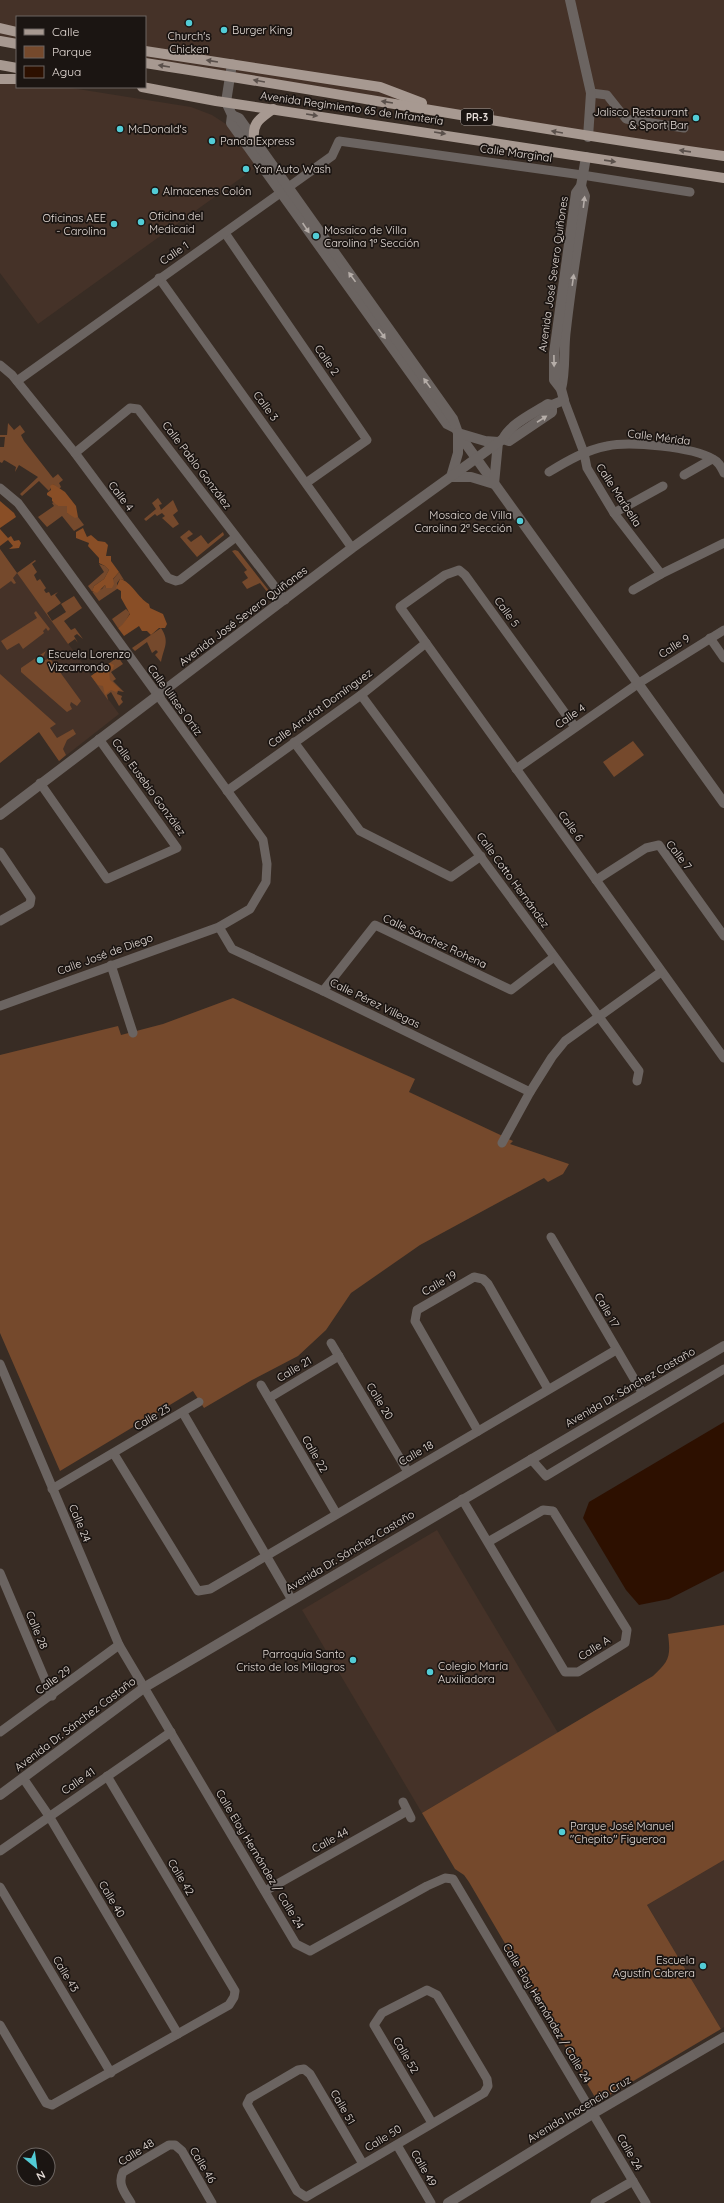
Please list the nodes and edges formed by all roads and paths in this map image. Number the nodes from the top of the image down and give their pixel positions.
1 (570, 0) edge
2 (0, 28) edge
3 (16, 32) edge
4 (0, 41) edge
5 (16, 44) edge
6 (146, 51) edge
7 (146, 63) edge
8 (232, 64) junction
9 (0, 65) edge
10 (16, 68) edge
11 (230, 76) junction
12 (0, 79) edge
13 (16, 79) edge
14 (146, 88) edge
15 (591, 93) junction
16 (226, 102) junction
17 (273, 109) junction
18 (440, 110) junction
19 (232, 115) junction
20 (684, 128) dead end
21 (588, 137) junction
22 (254, 140) junction
23 (339, 141) joint
24 (724, 156) edge
25 (586, 157) junction
26 (582, 174) junction
27 (724, 178) edge
28 (284, 190) junction
29 (690, 192) dead end
30 (224, 233) junction
31 (159, 278) junction
32 (0, 365) edge
33 (17, 382) junction
34 (564, 400) junction
35 (456, 430) junction
36 (500, 440) junction
37 (75, 453) junction
38 (584, 453) junction
39 (476, 458) junction
40 (712, 458) junction
41 (548, 472) dead end
42 (724, 473) edge
43 (684, 475) dead end
44 (451, 477) junction
45 (306, 482) junction
46 (494, 484) junction
47 (663, 486) dead end
48 (0, 488) edge
49 (614, 513) junction
50 (236, 537) junction
51 (724, 543) edge
52 (352, 548) junction
53 (661, 574) junction
54 (634, 590) dead end
55 (286, 600) junction
56 (400, 607) joint
57 (724, 630) edge
58 (710, 638) junction
59 (426, 643) junction
60 (724, 658) edge
61 (638, 683) junction
62 (361, 695) junction
63 (156, 696) junction
64 (575, 727) junction
65 (99, 739) junction
66 (294, 742) junction
67 (516, 769) junction
68 (40, 783) junction
69 (227, 791) junction
70 (724, 803) edge
71 (0, 815) edge
72 (0, 852) edge
73 (481, 856) junction
74 (596, 880) junction
75 (0, 921) edge
76 (219, 927) junction
77 (724, 936) edge
78 (554, 957) junction
79 (110, 965) junction
80 (661, 972) junction
81 (323, 991) junction
82 (0, 1006) edge
83 (598, 1016) junction
84 (133, 1033) dead end
85 (724, 1058) edge
86 (637, 1082) dead end
87 (530, 1092) junction
88 (502, 1144) dead end
89 (551, 1237) dead end
90 (331, 1343) dead end
91 (724, 1346) edge
92 (616, 1350) junction
93 (339, 1356) junction
94 (0, 1364) edge
95 (724, 1369) edge
96 (261, 1385) dead end
97 (548, 1389) junction
98 (643, 1394) junction
99 (200, 1402) dead end
100 (271, 1402) junction
101 (183, 1413) junction
102 (478, 1430) junction
103 (114, 1454) junction
104 (531, 1459) junction
105 (408, 1472) junction
106 (52, 1489) junction
107 (462, 1499) junction
108 (336, 1514) junction
109 (488, 1542) junction
110 (267, 1557) junction
111 (0, 1573) edge
112 (292, 1600) junction
113 (119, 1645) junction
114 (145, 1687) junction
115 (52, 1696) junction
116 (0, 1732) edge
117 (171, 1732) junction
118 (107, 1776) junction
119 (23, 1778) junction
120 (0, 1794) edge
121 (403, 1802) dead end
122 (49, 1816) junction
123 (0, 1852) edge
124 (0, 1887) edge
125 (265, 1891) junction
126 (396, 2006) joint
127 (0, 2025) edge
128 (178, 2034) junction
129 (724, 2037) edge
130 (298, 2070) joint
131 (111, 2072) junction
132 (594, 2113) junction
133 (432, 2123) junction
134 (397, 2144) junction
135 (169, 2146) joint
136 (363, 2164) junction
137 (633, 2181) junction
138 (131, 2203) edge
139 (212, 2203) edge
140 (431, 2203) edge
141 (448, 2203) edge
142 (595, 2203) edge
143 (646, 2203) edge

1 - 15 street
2 - 3 main road
4 - 5 main road
8 -> 6 main road
11 -> 7 main road, Avenida Regimiento 65 de Infantería / PR-3
8 - 11 street
8 - 18 main road
9 - 10 main road
11 - 16 street
18 -> 11 main road, Avenida Regimiento 65 de Infantería / PR-3
12 - 13 main road
14 - 16 main road, Avenida Regimiento 65 de Infantería / PR-3
15 - 20 street
15 - 21 street
16 - 17 main road, Avenida Regimiento 65 de Infantería / PR-3
16 - 19 street
17 - 22 main road
17 -> 25 main road, Avenida Regimiento 65 de Infantería / PR-3
21 -> 18 main road, Avenida Regimiento 65 de Infantería / PR-3
19 - 22 street
19 - 28 street
24 -> 21 main road, Avenida Regimiento 65 de Infantería / PR-3
22 - 28 street
23 - 26 street, Calle Marginal
23 - 28 street, Calle 1
25 - 26 street, Avenida José Severo Quiñones
25 -> 27 main road, Avenida Regimiento 65 de Infantería / PR-3
26 - 29 street, Calle Marginal
26 - 34 street, Avenida José Severo Quiñones
28 - 30 street, Calle 1
28 - 35 street
30 - 31 street, Calle 1
30 - 45 street, Calle 2
31 - 33 street, Calle 1
31 - 45 street, Calle 3
32 - 33 street, Calle 4
33 - 37 street, Calle 4
34 - 36 street, Avenida José Severo Quiñones
34 - 38 street, Calle Marbella
35 - 36 street
35 - 39 street
35 - 44 street
36 - 39 street, Avenida José Severo Quiñones
36 - 46 street
37 - 50 street, Calle 4
37 - 50 street, Calle Pablo González
38 - 40 street, Calle Mérida
38 - 41 street, Calle Mérida
38 - 49 street, Calle Marbella
39 - 44 street, Avenida José Severo Quiñones
39 - 46 street
40 - 42 street
40 - 43 street
44 - 46 street
44 - 52 street, Avenida José Severo Quiñones
45 - 52 street, Calle 3
46 - 61 street
47 - 49 street
48 - 63 street, Calle Ulises Ortiz
49 - 53 street, Calle Marbella
50 - 55 street, Calle Pablo González
51 - 53 street
52 - 55 street, Avenida José Severo Quiñones
53 - 54 street
55 - 63 street, Avenida José Severo Quiñones
56 - 59 street, Calle 6
56 - 64 street, Calle 5
57 - 58 street, Calle 9
58 - 60 street
58 - 61 street, Calle 9
59 - 62 street, Calle Arrufat Domínguez
59 - 67 street, Calle 6
61 - 64 street, Calle 4
61 - 70 street
62 - 66 street, Calle Arrufat Domínguez
62 - 73 street, Calle Cotto Hernández
63 - 65 street, Avenida José Severo Quiñones
63 - 69 street, Calle Ulises Ortiz
64 - 67 street, Calle 4
65 - 68 street, Avenida José Severo Quiñones
65 - 68 street, Calle Eusebio González
66 - 69 street, Calle Arrufat Domínguez
66 - 73 street
67 - 74 street, Calle 6
68 - 71 street, Avenida José Severo Quiñones
69 - 76 street, Calle Ulises Ortiz
72 - 75 street
73 - 78 street, Calle Cotto Hernández
74 - 77 street, Calle 7
74 - 80 street, Calle 6
76 - 79 street, Calle José de Diego
76 - 81 street, Calle Pérez Villegas
78 - 81 street, Calle Sánchez Rohena
78 - 83 street, Calle Cotto Hernández
79 - 82 street, Calle José de Diego
79 - 84 street
80 - 83 street
80 - 85 street, Calle 6
81 - 87 street, Calle Pérez Villegas
83 - 86 street, Calle Cotto Hernández
83 - 87 street
87 - 88 street
89 - 92 street, Calle 17
90 - 93 street, Calle 20
91 - 98 street, Avenida Dr. Sánchez Castaño
92 - 97 street, Calle 18
92 - 98 street, Calle 17
93 - 100 street, Calle 21
93 - 105 street, Calle 20
94 - 106 street, Calle 24
95 - 104 street
96 - 100 street, Calle 22
97 - 102 street, Calle 18
97 - 102 street, Calle 19
98 - 104 street, Avenida Dr. Sánchez Castaño
99 - 101 street
100 - 108 street, Calle 22
101 - 103 street, Calle 23
101 - 110 street, Calle 23
102 - 105 street, Calle 18
103 - 106 street, Calle 23
103 - 110 street, Calle 18
104 - 107 street, Avenida Dr. Sánchez Castaño
105 - 108 street, Calle 18
106 - 113 street, Calle 24
107 - 109 street, Calle A
107 - 112 street, Avenida Dr. Sánchez Castaño
108 - 110 street, Calle 18
109 - 109 street, Calle A
110 - 112 street, Calle 23
111 - 115 street, Calle 28
112 - 114 street, Avenida Dr. Sánchez Castaño
113 - 114 street, Calle 24
113 - 115 street, Calle 29
114 - 117 street, Calle Eloy Hernández / Calle 24
114 - 119 street, Avenida Dr. Sánchez Castaño
115 - 116 street, Calle 29
117 - 118 street, Calle 41
117 - 125 street, Calle Eloy Hernández / Calle 24
118 - 122 street, Calle 41
118 - 128 street, Calle 42
119 - 120 street, Avenida Dr. Sánchez Castaño
119 - 122 street, Calle 40
121 - 125 street, Calle 44
122 - 123 street, Calle 41
122 - 128 street, Calle 40
124 - 131 street, Calle 43
125 - 132 street, Calle Eloy Hernández / Calle 24
126 - 133 street, Calle 52
126 - 133 street, Calle 50
127 - 131 street
128 - 131 street
129 - 132 street, Avenida Inocencio Cruz
130 - 136 street, Calle 51
130 - 136 street, Calle 50
132 - 137 street, Calle 24
132 - 141 street, Avenida Inocencio Cruz
133 - 134 street, Calle 50
134 - 136 street, Calle 50
134 - 140 street, Calle 49
135 - 138 street, Calle 48
135 - 139 street, Calle 46
137 - 142 street
137 - 143 street, Calle 24

